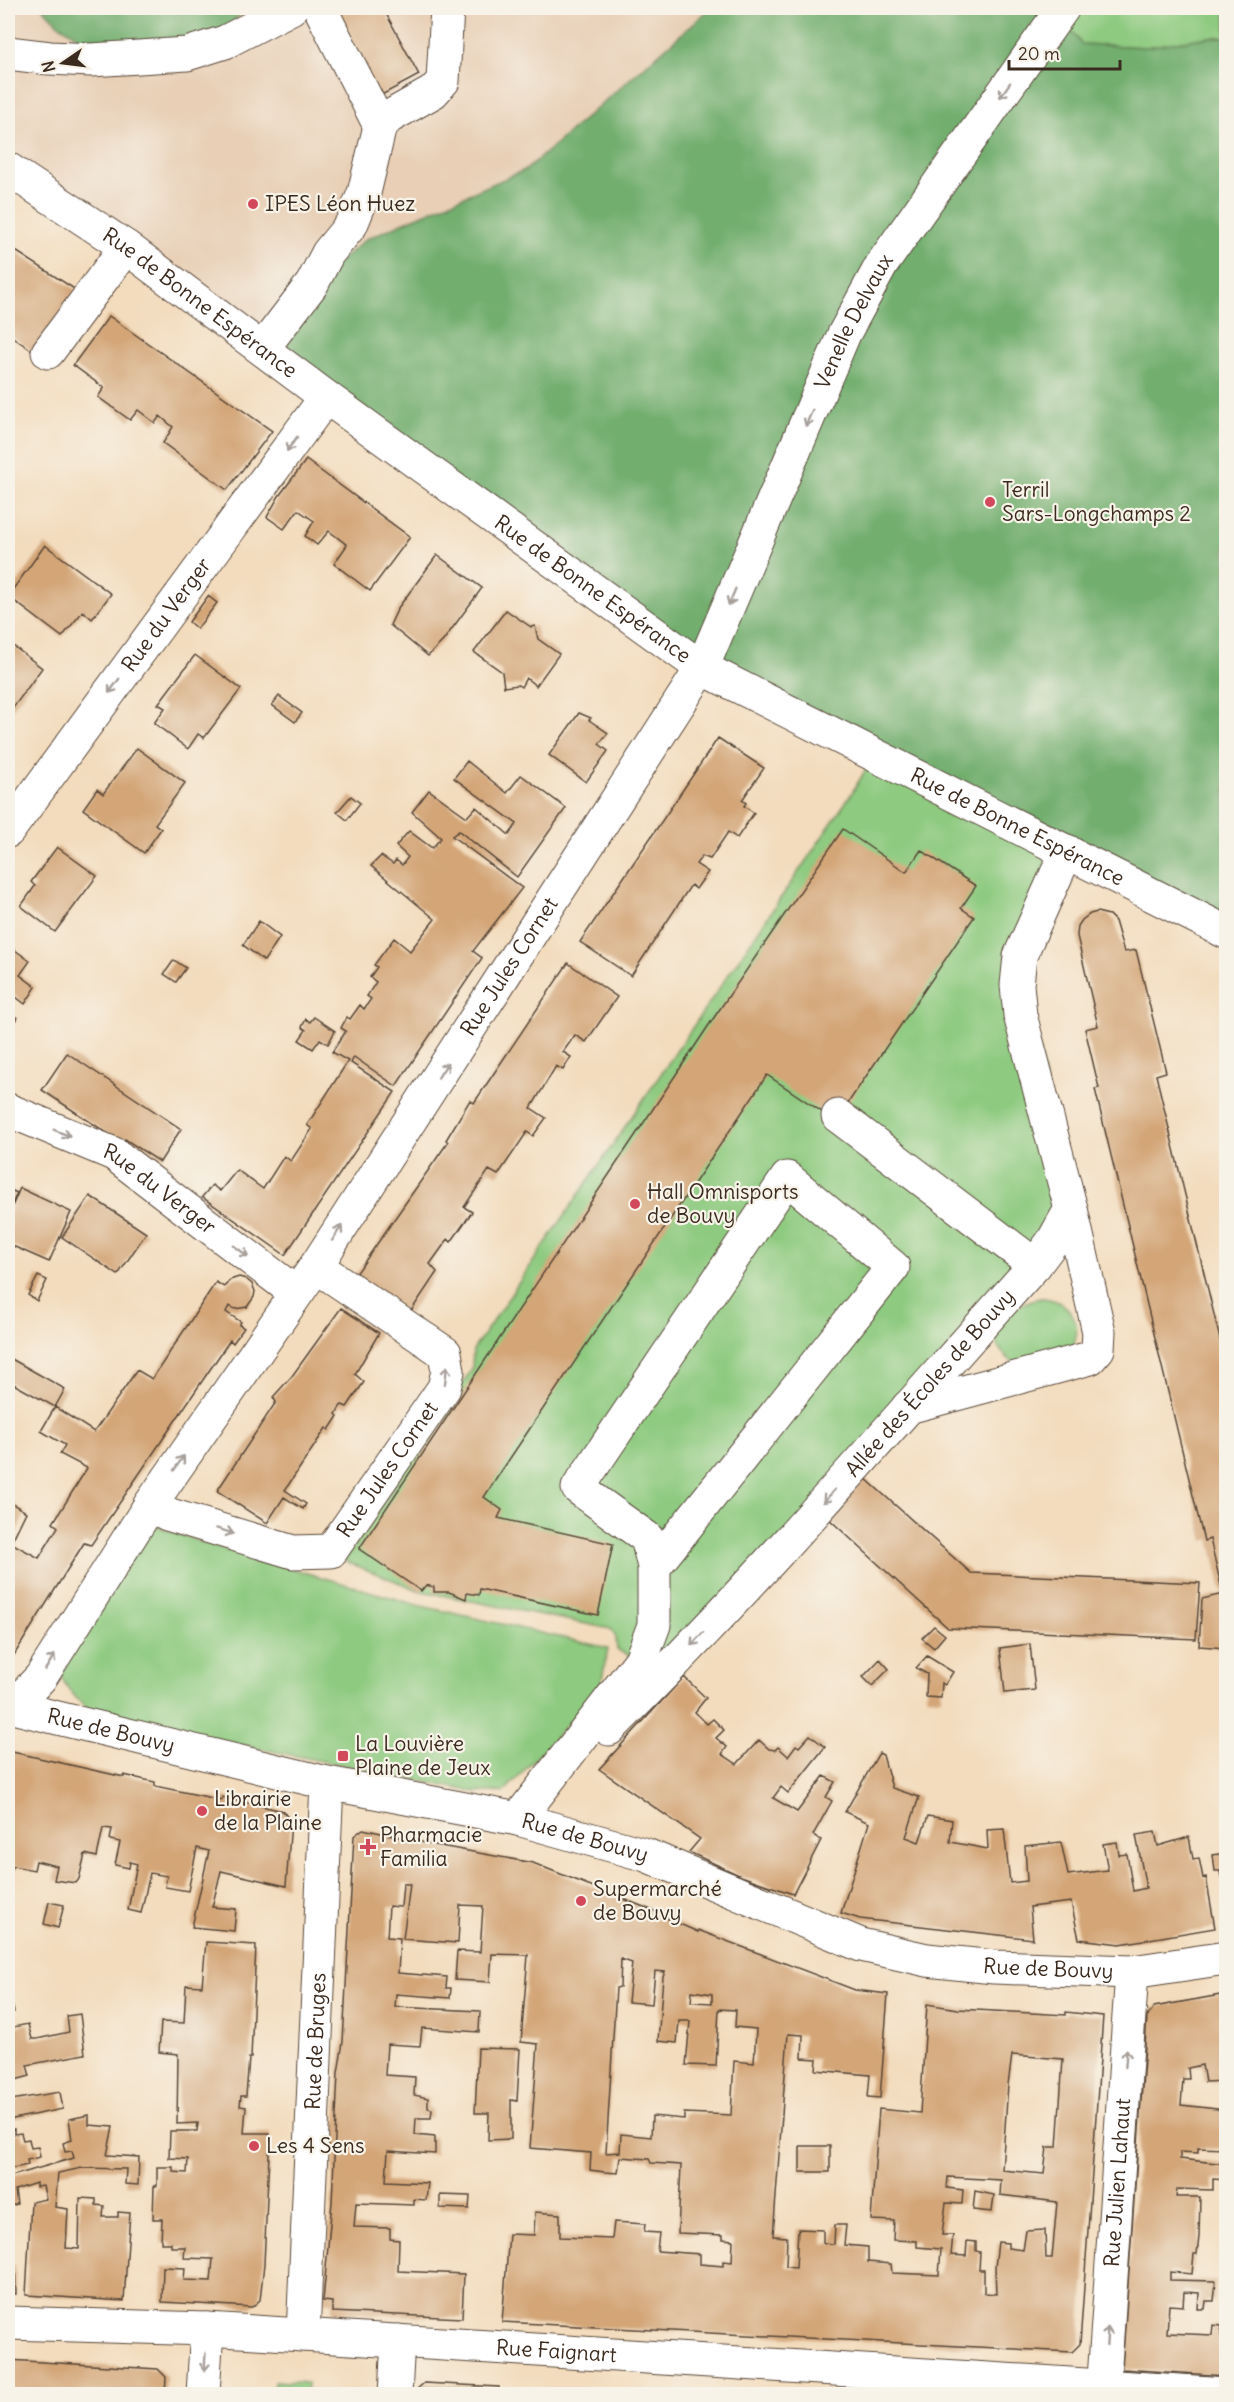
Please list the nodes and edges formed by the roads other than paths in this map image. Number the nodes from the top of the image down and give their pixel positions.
1 (291, 8) edge
2 (320, 8) edge
3 (447, 8) edge
4 (1063, 8) edge
5 (8, 53) edge
6 (381, 126) junction
7 (8, 169) edge
8 (126, 247) junction
9 (263, 348) junction
10 (48, 352) dead end
11 (326, 397) junction
12 (702, 668) junction
13 (8, 831) edge
14 (1067, 850) junction
15 (1227, 932) edge
16 (8, 1110) edge
17 (838, 1116) dead end
18 (1071, 1209) junction
19 (1035, 1265) junction
20 (316, 1266) junction
21 (296, 1293) junction
22 (908, 1407) junction
23 (150, 1504) junction
24 (654, 1567) junction
25 (10, 1706) edge
26 (327, 1783) junction
27 (518, 1819) junction
28 (1227, 1958) edge
29 (1132, 1972) junction
30 (8, 2323) edge
31 (207, 2329) junction
32 (303, 2335) junction
33 (398, 2341) junction
34 (1104, 2390) edge
35 (203, 2394) edge
36 (395, 2394) edge
37 (1227, 2394) edge

1 - 5 street
2 - 6 street
3 - 6 street
4 -> 12 street, Venelle Delvaux
6 - 9 street
7 - 8 street, Rue de Bonne Espérance
8 - 9 street, Rue de Bonne Espérance
8 - 10 street
9 - 11 street, Rue de Bonne Espérance
11 - 12 street, Rue de Bonne Espérance
11 -> 13 street, Rue du Verger
12 - 14 street, Rue de Bonne Espérance
20 -> 12 street, Rue Jules Cornet
14 - 15 street, Rue de Bonne Espérance
14 - 18 street
16 -> 21 street, Rue du Verger
17 - 19 street
18 - 19 street, Allée des Écoles de Bouvy
18 - 22 street
19 - 22 street, Allée des Écoles de Bouvy
20 - 21 street, Rue Jules Cornet
23 -> 20 street, Rue Jules Cornet
23 -> 21 street, Rue Jules Cornet
22 -> 27 street, Allée des Écoles de Bouvy
25 -> 23 street, Rue Jules Cornet
24 - 24 street
24 - 27 street
25 - 26 street, Rue de Bouvy
26 - 27 street, Rue de Bouvy
26 - 32 street, Rue de Bruges
27 - 29 street, Rue de Bouvy
28 - 29 street, Rue de Bouvy
34 -> 29 street, Rue Julien Lahaut
30 - 31 street, Rue Faignart
31 - 32 street, Rue Faignart
31 -> 35 street
32 - 33 street, Rue Faignart
33 - 34 street, Rue Faignart
33 - 36 street
34 - 37 street, Rue Faignart

